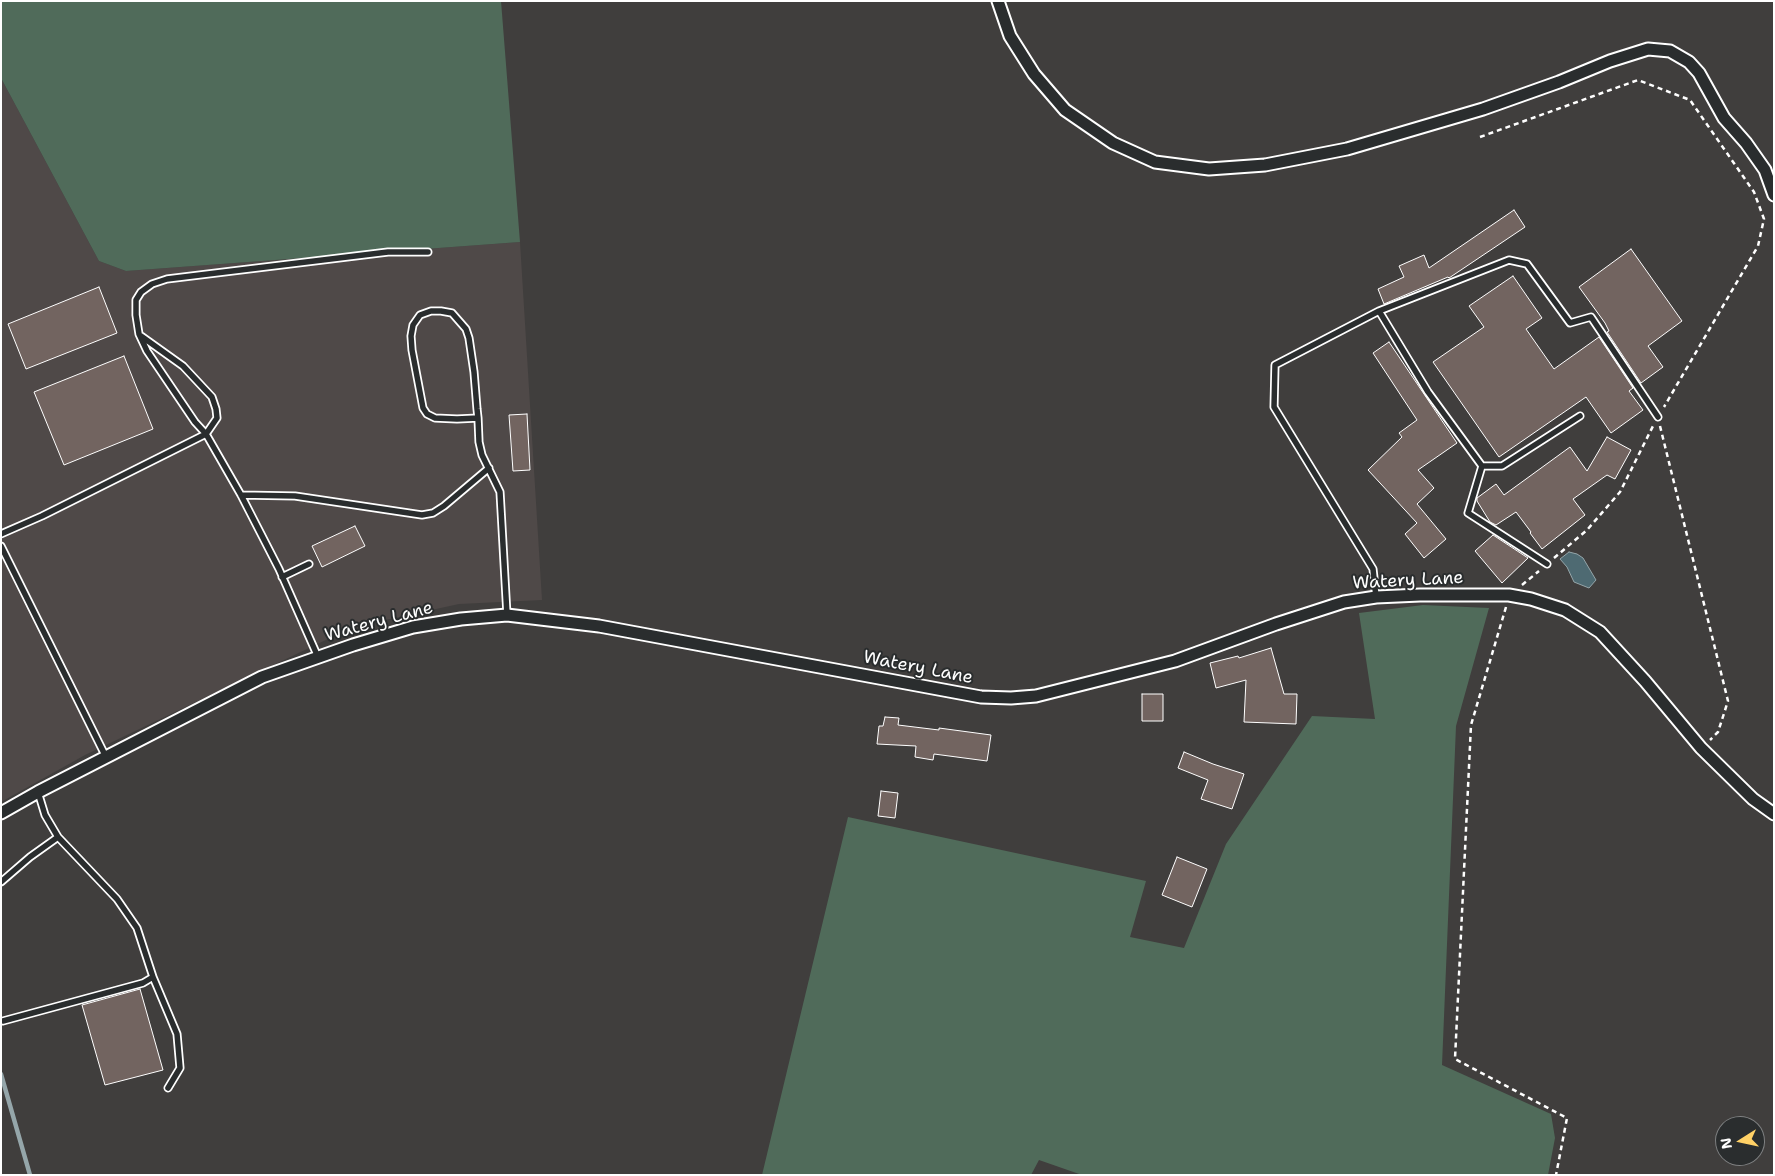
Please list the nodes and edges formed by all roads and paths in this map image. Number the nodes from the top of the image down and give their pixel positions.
1 (998, 1) edge
2 (1480, 137) dead end
3 (1774, 195) edge
4 (428, 252) dead end
5 (1379, 311) junction
6 (139, 334) junction
7 (1580, 416) dead end
8 (1658, 417) junction
9 (478, 418) junction
10 (206, 434) junction
11 (1482, 466) junction
12 (489, 468) junction
13 (241, 495) junction
14 (1, 534) edge
15 (1, 546) edge
16 (310, 564) dead end
17 (1547, 564) junction
18 (282, 577) junction
19 (1509, 595) junction
20 (1376, 597) junction
21 (507, 615) junction
22 (318, 657) junction
23 (1701, 748) junction
24 (106, 757) junction
25 (38, 792) junction
26 (1, 813) edge
27 (1774, 814) edge
28 (58, 837) junction
29 (1, 882) edge
30 (153, 977) junction
31 (3, 1021) dead end
32 (168, 1088) dead end
33 (1556, 1175) edge

1 - 3 street
2 - 8 path
4 - 6 lane
5 - 8 lane
5 - 11 lane
5 - 20 lane
6 - 10 lane
6 - 10 lane
7 - 11 lane
8 - 17 path
8 - 23 path
9 - 9 lane
9 - 12 lane
10 - 13 lane
10 - 14 lane
11 - 17 lane
12 - 13 lane
12 - 21 lane
13 - 18 lane
15 - 24 lane
16 - 18 lane
17 - 19 path
18 - 22 lane
19 - 20 street, Watery Lane
19 - 23 street, Watery Lane
19 - 33 path
20 - 21 street, Watery Lane
21 - 22 street, Watery Lane
22 - 24 street, Watery Lane
23 - 27 street, Watery Lane
24 - 25 street, Watery Lane
25 - 26 street, Watery Lane
25 - 28 lane
28 - 29 lane
28 - 30 lane
30 - 31 lane
30 - 32 lane

